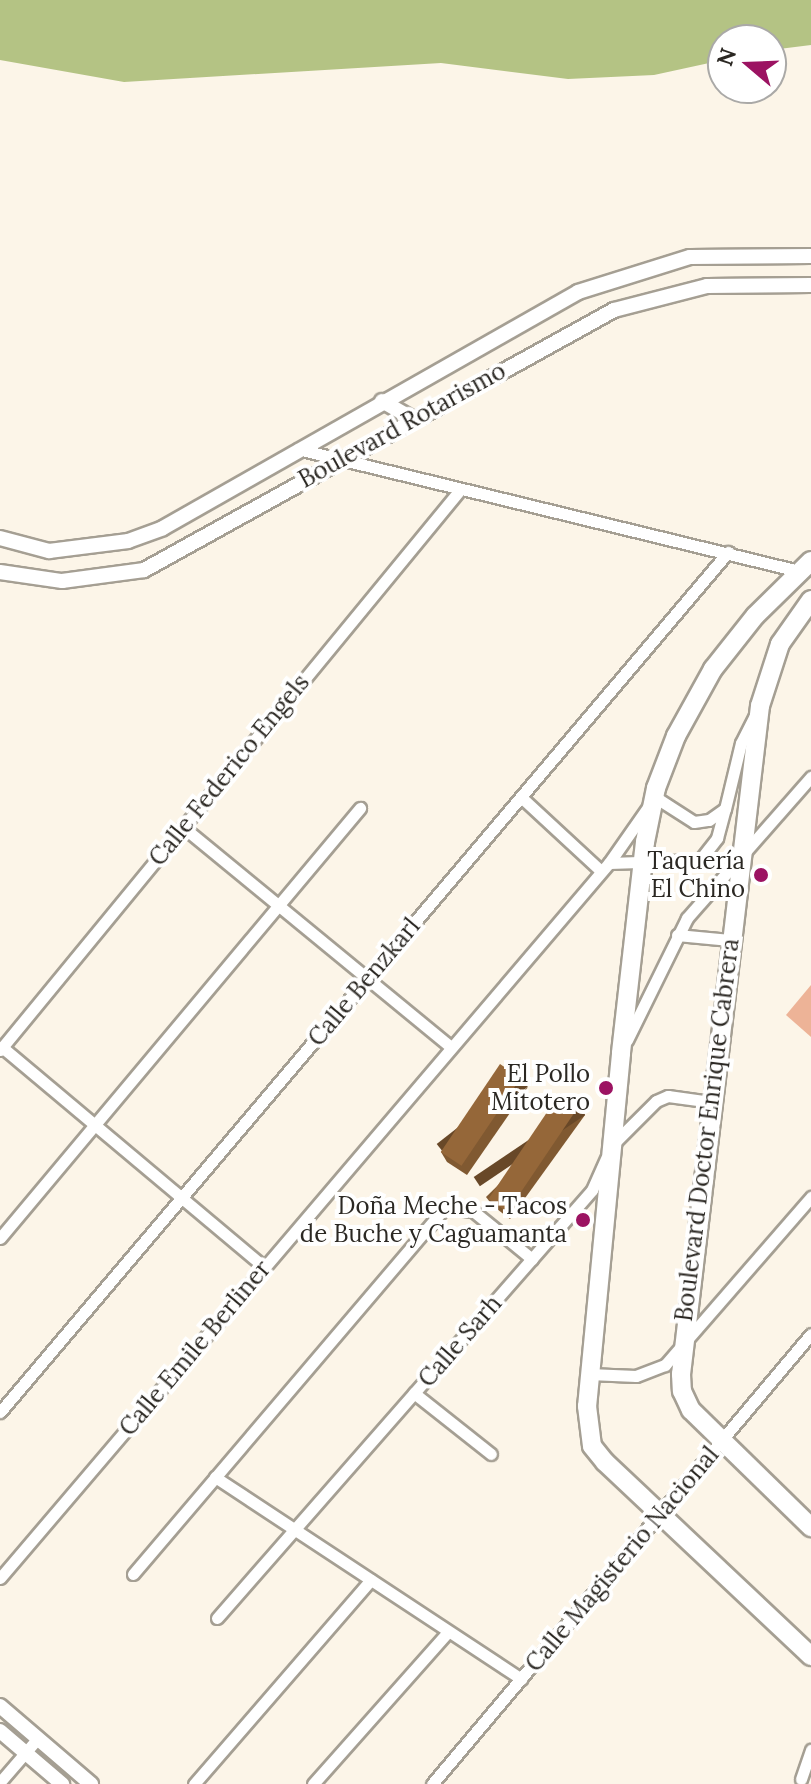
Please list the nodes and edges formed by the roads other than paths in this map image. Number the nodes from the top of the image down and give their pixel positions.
1 (811, 256) edge
2 (811, 285) edge
3 (382, 401) junction
4 (412, 418) junction
5 (297, 449) junction
6 (337, 460) junction
7 (459, 491) junction
8 (0, 538) edge
9 (728, 552) junction
10 (805, 566) edge
11 (0, 572) edge
12 (811, 600) edge
13 (760, 706) junction
14 (811, 777) edge
15 (521, 797) junction
16 (655, 797) junction
17 (360, 808) dead end
18 (725, 809) junction
19 (183, 827) junction
20 (739, 860) junction
21 (643, 862) junction
22 (605, 867) junction
23 (280, 903) junction
24 (677, 935) junction
25 (730, 940) junction
26 (368, 977) junction
27 (451, 1047) junction
28 (1, 1049) edge
29 (621, 1054) junction
30 (711, 1102) junction
31 (95, 1125) junction
32 (611, 1147) junction
33 (811, 1197) edge
34 (181, 1198) junction
35 (0, 1238) edge
36 (532, 1259) junction
37 (264, 1267) junction
38 (811, 1334) edge
39 (682, 1347) junction
40 (589, 1374) junction
41 (414, 1393) junction
42 (0, 1412) edge
43 (722, 1441) junction
44 (491, 1454) dead end
45 (215, 1477) junction
46 (658, 1515) junction
47 (810, 1525) edge
48 (293, 1529) junction
49 (133, 1574) dead end
50 (0, 1578) edge
51 (371, 1580) junction
52 (217, 1618) dead end
53 (448, 1632) junction
54 (811, 1656) edge
55 (521, 1679) junction
56 (0, 1706) edge
57 (0, 1731) edge
58 (38, 1738) junction
59 (811, 1750) edge
60 (26, 1753) junction
61 (801, 1779) dead end
62 (0, 1782) edge
63 (62, 1784) edge
64 (91, 1784) edge
65 (194, 1784) edge
66 (313, 1784) edge
67 (432, 1784) edge

1 - 3 street, Boulevard Rotarismo
2 - 4 street, Boulevard Rotarismo
3 - 4 street
3 - 5 street, Boulevard Rotarismo
4 - 6 street, Boulevard Rotarismo
5 - 6 street
5 - 8 street, Boulevard Rotarismo
6 - 7 street
6 - 11 street, Boulevard Rotarismo
7 - 9 street
7 - 19 street, Calle Federico Engels
9 - 10 street
9 - 15 street, Calle Benzkarl
10 - 16 main road
12 - 13 main road, Boulevard Doctor Enrique Cabrera
13 - 18 street
13 - 20 main road, Boulevard Doctor Enrique Cabrera
14 - 20 street
15 - 22 street
15 - 26 street, Calle Benzkarl
16 - 18 street
16 - 21 main road
16 - 22 street, Calle Emile Berliner
17 - 23 street
18 - 21 street
19 - 23 street
19 - 28 street, Calle Federico Engels
20 - 24 street
20 - 25 main road, Boulevard Doctor Enrique Cabrera
21 - 22 street
21 - 29 main road
22 - 27 street, Calle Emile Berliner
23 - 26 street
23 - 31 street
24 - 25 street
24 - 29 street
25 - 30 main road, Boulevard Doctor Enrique Cabrera
26 - 27 street
26 - 34 street, Calle Benzkarl
27 - 37 street, Calle Emile Berliner
28 - 31 street
29 - 32 main road
30 - 32 street, Calle Sarh
30 - 39 main road, Boulevard Doctor Enrique Cabrera
31 - 34 street
31 - 35 street
32 - 36 street, Calle Sarh
32 - 40 main road
33 - 39 street
34 - 37 street
34 - 42 street, Calle Benzkarl
36 - 41 street, Calle Sarh
36 - 45 street
37 - 50 street, Calle Emile Berliner
38 - 43 street, Calle Magisterio Nacional
39 - 40 street
39 - 43 main road, Boulevard Doctor Enrique Cabrera
40 - 46 main road
41 - 44 street
41 - 48 street, Calle Sarh
43 - 46 street, Calle Magisterio Nacional
43 - 47 main road, Boulevard Doctor Enrique Cabrera
45 - 48 street
45 - 49 street
46 - 54 main road
46 - 55 street, Calle Magisterio Nacional
48 - 51 street
48 - 52 street, Calle Sarh
51 - 53 street
51 - 65 street
53 - 55 street
53 - 66 street
55 - 67 street, Calle Magisterio Nacional
56 - 58 street
57 - 60 street
58 - 60 street
58 - 64 street
59 - 61 street
60 - 62 street
60 - 63 street

